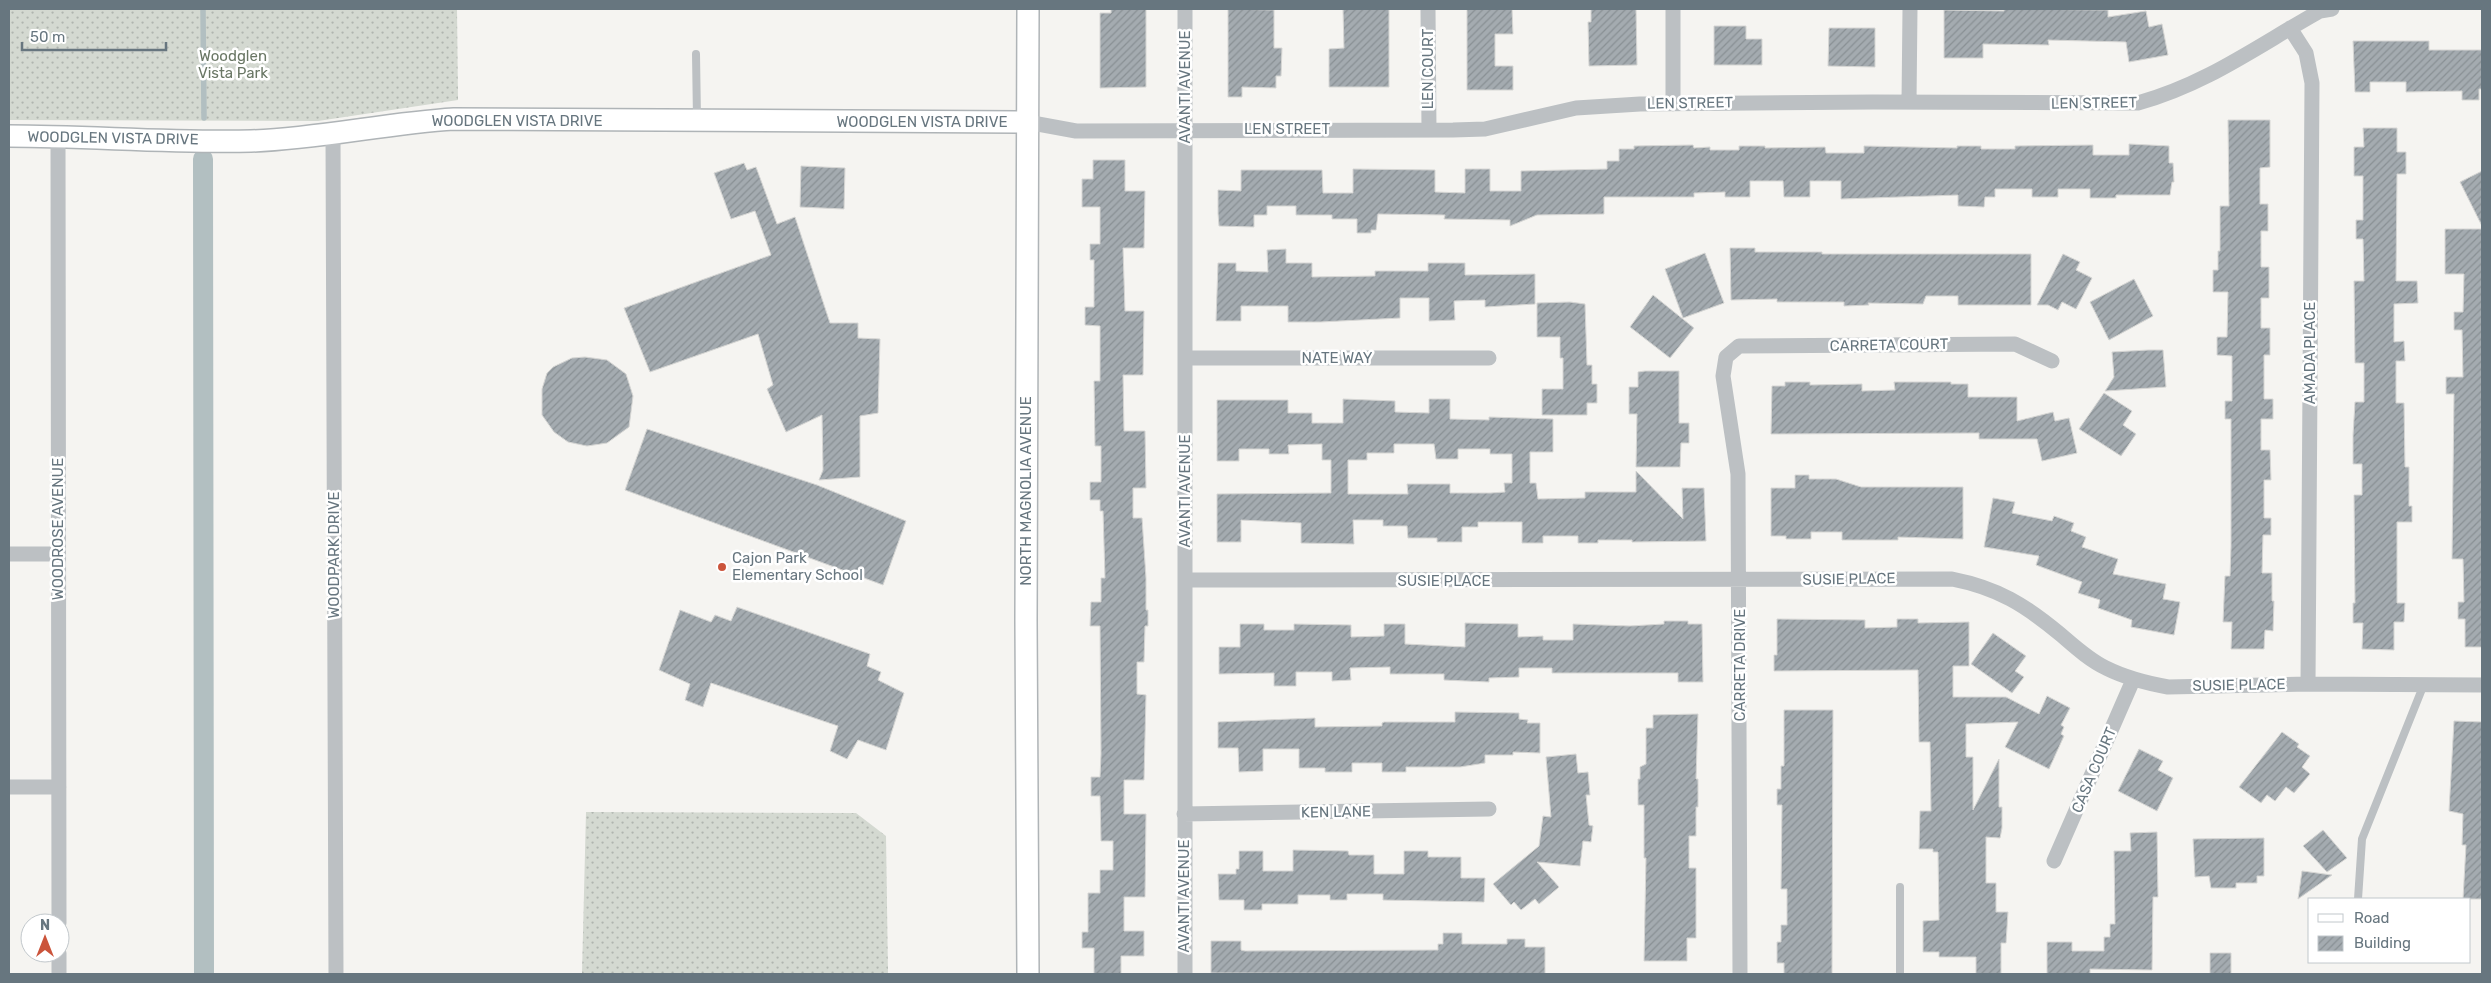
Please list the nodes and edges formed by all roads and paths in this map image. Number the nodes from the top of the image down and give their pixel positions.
1 (1028, 9) edge
2 (1185, 9) edge
3 (1428, 9) edge
4 (1673, 9) edge
5 (1910, 9) edge
6 (2332, 9) edge
7 (2290, 28) junction
8 (696, 54) dead end
9 (1909, 102) junction
10 (1673, 104) junction
11 (697, 121) junction
12 (1027, 122) junction
13 (1186, 129) junction
14 (1429, 130) junction
15 (333, 135) junction
16 (9, 136) edge
17 (58, 136) junction
18 (1726, 357) joint
19 (1185, 358) junction
20 (1489, 358) dead end
21 (2052, 361) dead end
22 (9, 554) edge
23 (58, 554) junction
24 (1185, 580) junction
25 (1740, 581) junction
26 (2133, 680) junction
27 (2308, 684) junction
28 (2424, 684) junction
29 (2482, 685) edge
30 (9, 787) edge
31 (58, 787) junction
32 (1489, 809) dead end
33 (1184, 814) junction
34 (2054, 861) dead end
35 (1900, 887) dead end
36 (2358, 898) edge
37 (58, 913) edge
38 (336, 974) edge
39 (1028, 974) edge
40 (1185, 974) edge
41 (1740, 974) edge
42 (1900, 974) edge

1 - 12 main road, NORTH MAGNOLIA AVENUE
2 - 13 street, AVANTI AVENUE
3 - 14 street, LEN COURT
4 - 10 street
5 - 9 street
6 - 7 street, LEN STREET
7 - 9 street, LEN STREET
7 - 27 street, AMADA PLACE
8 - 11 lane
9 - 10 street, LEN STREET
10 - 14 street, LEN STREET
11 - 12 main road, WOODGLEN VISTA DRIVE
11 - 15 main road, WOODGLEN VISTA DRIVE
12 - 13 street, LEN STREET
12 - 39 main road, NORTH MAGNOLIA AVENUE
13 - 14 street, LEN STREET
13 - 19 street, AVANTI AVENUE
15 - 17 main road, WOODGLEN VISTA DRIVE
15 - 38 street, WOODPARK DRIVE
16 - 17 main road, WOODGLEN VISTA DRIVE
17 - 23 street, WOODROSE AVENUE
18 - 21 street, CARRETA COURT
18 - 25 street, CARRETA DRIVE
19 - 20 street, NATE WAY
19 - 24 street, AVANTI AVENUE
22 - 23 street
23 - 31 street, WOODROSE AVENUE
24 - 25 street, SUSIE PLACE
24 - 33 street, AVANTI AVENUE
25 - 26 street, SUSIE PLACE
25 - 41 street, CARRETA DRIVE
26 - 27 street, SUSIE PLACE
26 - 34 street, CASA COURT
27 - 28 street, SUSIE PLACE
28 - 29 street, SUSIE PLACE
28 - 36 lane
30 - 31 street
31 - 37 street, WOODROSE AVENUE
32 - 33 street, KEN LANE
33 - 40 street, AVANTI AVENUE
35 - 42 lane

